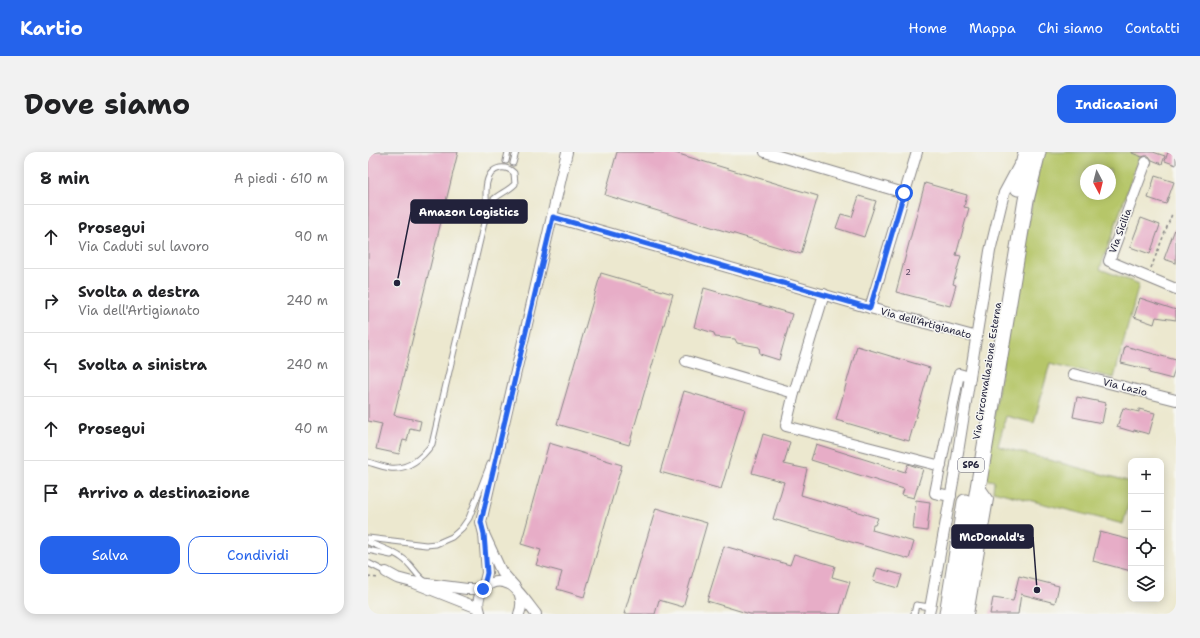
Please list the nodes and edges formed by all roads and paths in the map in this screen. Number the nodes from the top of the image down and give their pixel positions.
1 (508, 152) edge
2 (516, 152) edge
3 (567, 152) edge
4 (765, 152) edge
5 (917, 152) edge
6 (1030, 152) edge
7 (506, 161) dead end
8 (1146, 162) dead end
9 (513, 163) dead end
10 (904, 193) junction
11 (487, 210) junction
12 (1172, 214) dead end
13 (553, 217) junction
14 (1148, 277) junction
15 (1176, 289) edge
16 (824, 294) junction
17 (870, 308) junction
18 (977, 336) junction
19 (686, 361) dead end
20 (1073, 374) dead end
21 (970, 377) junction
22 (794, 393) junction
23 (1176, 400) edge
24 (500, 441) junction
25 (368, 462) edge
26 (940, 466) junction
27 (978, 485) junction
28 (951, 496) junction
29 (484, 534) junction
30 (368, 538) edge
31 (368, 542) edge
32 (368, 550) edge
33 (402, 557) junction
34 (368, 563) edge
35 (386, 572) joint
36 (412, 582) junction
37 (437, 585) junction
38 (483, 589) junction
39 (518, 592) junction
40 (479, 611) edge
41 (930, 611) edge
42 (519, 614) edge
43 (536, 614) edge
44 (914, 614) edge
45 (947, 614) edge
46 (957, 614) edge
47 (968, 614) edge

1 - 7 lane
2 - 9 lane
3 - 13 street
4 - 10 street
5 - 10 street
6 - 18 street, Via Circonvallazione Esterna
6 - 27 main road, Via Circonvallazione Esterna / SP6
6 - 45 main road, Via Circonvallazione Esterna / SP6
8 - 14 street, Via Sicilia
10 - 17 street
11 - 11 lane
11 - 25 lane
12 - 14 path
13 - 16 street, Via dell'Artigianato
13 - 24 street
14 - 15 street, Via Sicilia
16 - 17 street, Via dell'Artigianato
16 - 22 street
17 - 18 street, Via dell'Artigianato
18 - 21 street, Via Circonvallazione Esterna
19 - 22 street
20 - 23 street, Via Lazio
21 - 26 street, Via Circonvallazione Esterna
21 - 28 street, Via Circonvallazione Esterna
22 - 26 street
24 - 29 street
24 - 30 lane
26 - 28 street, Via Circonvallazione Esterna
27 - 46 main road, Via Circonvallazione Esterna / SP6
27 - 47 street
28 - 41 street, Via Circonvallazione Esterna
29 - 38 street
29 - 39 street
31 - 33 lane
32 - 33 lane
33 - 37 lane
34 - 35 lane
35 - 36 street
36 - 37 street
36 - 40 street
37 - 38 street
38 - 39 street
38 - 40 street
39 - 42 street
39 - 43 street
41 - 44 lane

